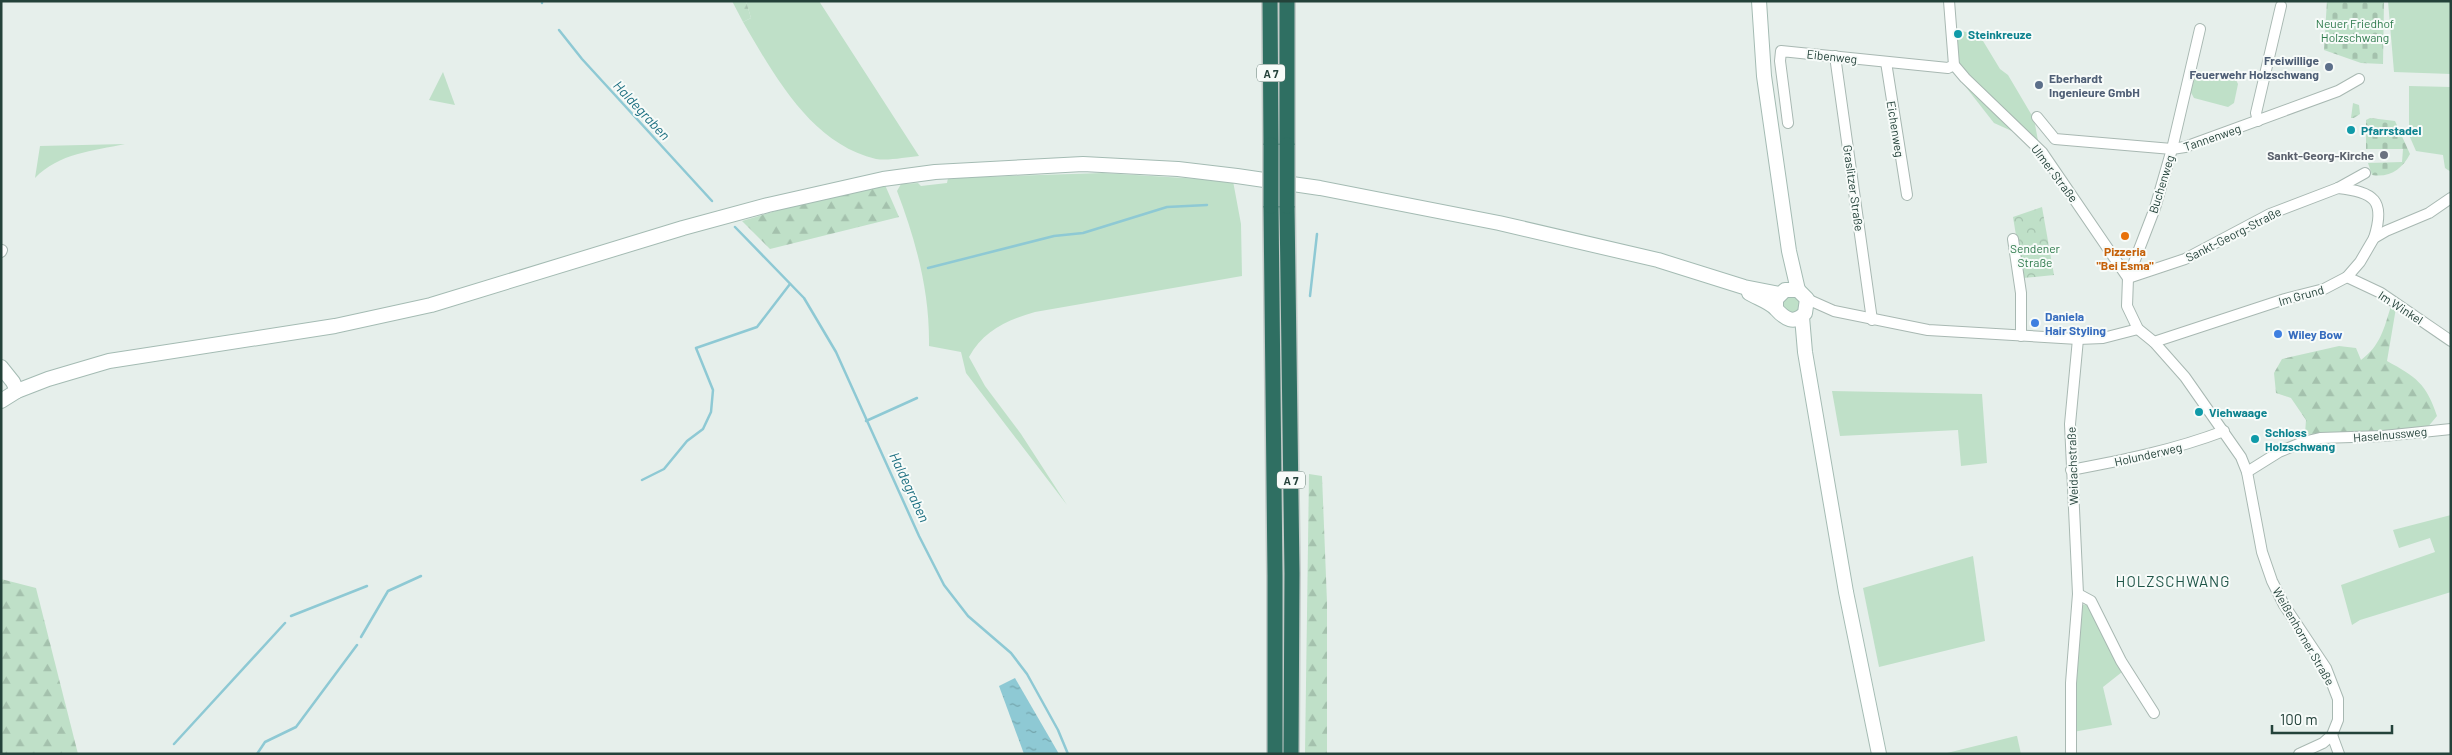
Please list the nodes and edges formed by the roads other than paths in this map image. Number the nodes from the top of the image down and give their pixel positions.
1 (1270, 1) edge
2 (1287, 1) edge
3 (1759, 1) edge
4 (1949, 1) edge
5 (2281, 6) dead end
6 (2200, 29) dead end
7 (1835, 56) junction
8 (1886, 62) junction
9 (1954, 65) junction
10 (2359, 79) dead end
11 (2037, 117) dead end
12 (2258, 121) junction
13 (1788, 123) dead end
14 (2172, 149) junction
15 (2365, 173) dead end
16 (2338, 188) junction
17 (1907, 195) dead end
18 (2451, 198) edge
19 (2380, 213) junction
20 (2397, 226) junction
21 (2374, 238) junction
22 (2013, 239) dead end
23 (2348, 277) junction
24 (2128, 278) junction
25 (1733, 284) junction
26 (1792, 293) junction
27 (1776, 310) junction
28 (1834, 311) junction
29 (1798, 317) junction
30 (1872, 320) junction
31 (2138, 330) junction
32 (2021, 336) junction
33 (2078, 339) junction
34 (2451, 341) edge
35 (2154, 342) junction
36 (1, 367) edge
37 (17, 391) junction
38 (1, 401) edge
39 (2451, 429) edge
40 (2224, 431) junction
41 (2071, 470) junction
42 (2247, 472) junction
43 (2078, 594) junction
44 (2154, 713) dead end
45 (2332, 735) junction
46 (1274, 754) edge
47 (1291, 754) edge
48 (1879, 754) edge
49 (2071, 754) edge
50 (2299, 754) edge
51 (2339, 754) edge

1 - 46 highway, A 7, bridge
2 - 47 highway, A 7, bridge
3 - 26 main road
4 - 9 street
5 - 12 street
6 - 14 street, Buchenweg
7 - 8 street, Eibenweg
7 - 13 street, Eibenweg
7 - 30 street, Graslitzer Straße
8 - 9 street, Eibenweg
8 - 17 street, Eichenweg
9 - 24 street, Ulmer Straße
10 - 12 street, Tannenweg
11 - 14 street, Tannenweg
12 - 14 street, Tannenweg
14 - 24 street, Buchenweg
15 - 16 street, Sankt-Georg-Straße
16 - 19 street, Sankt-Georg-Straße
16 - 24 street, Sankt-Georg-Straße
18 - 20 street
19 - 20 street, Sankt-Georg-Straße
19 - 21 street
20 - 21 street
21 - 23 street, Im Grund
22 - 32 street
23 - 34 street, Im Winkel
23 - 35 street, Im Grund
24 - 31 street
25 - 26 main road
25 - 27 main road
25 - 37 main road
26 - 27 main road
26 - 28 street
26 - 29 main road
27 - 29 main road
28 - 29 street
28 - 30 street
29 - 48 main road
30 - 32 street
31 - 33 street
31 - 35 street, Weißenhorner Straße
32 - 33 street
33 - 41 street, Weidachstraße
35 - 40 street, Weißenhorner Straße
36 - 37 main road
37 - 38 main road
39 - 42 street, Haselnussweg
40 - 41 street, Holunderweg
40 - 42 street, Weißenhorner Straße
41 - 43 street, Weidachstraße
42 - 45 street, Weißenhorner Straße
43 - 44 street
43 - 49 street, Weidachstraße
45 - 50 street
45 - 51 street

